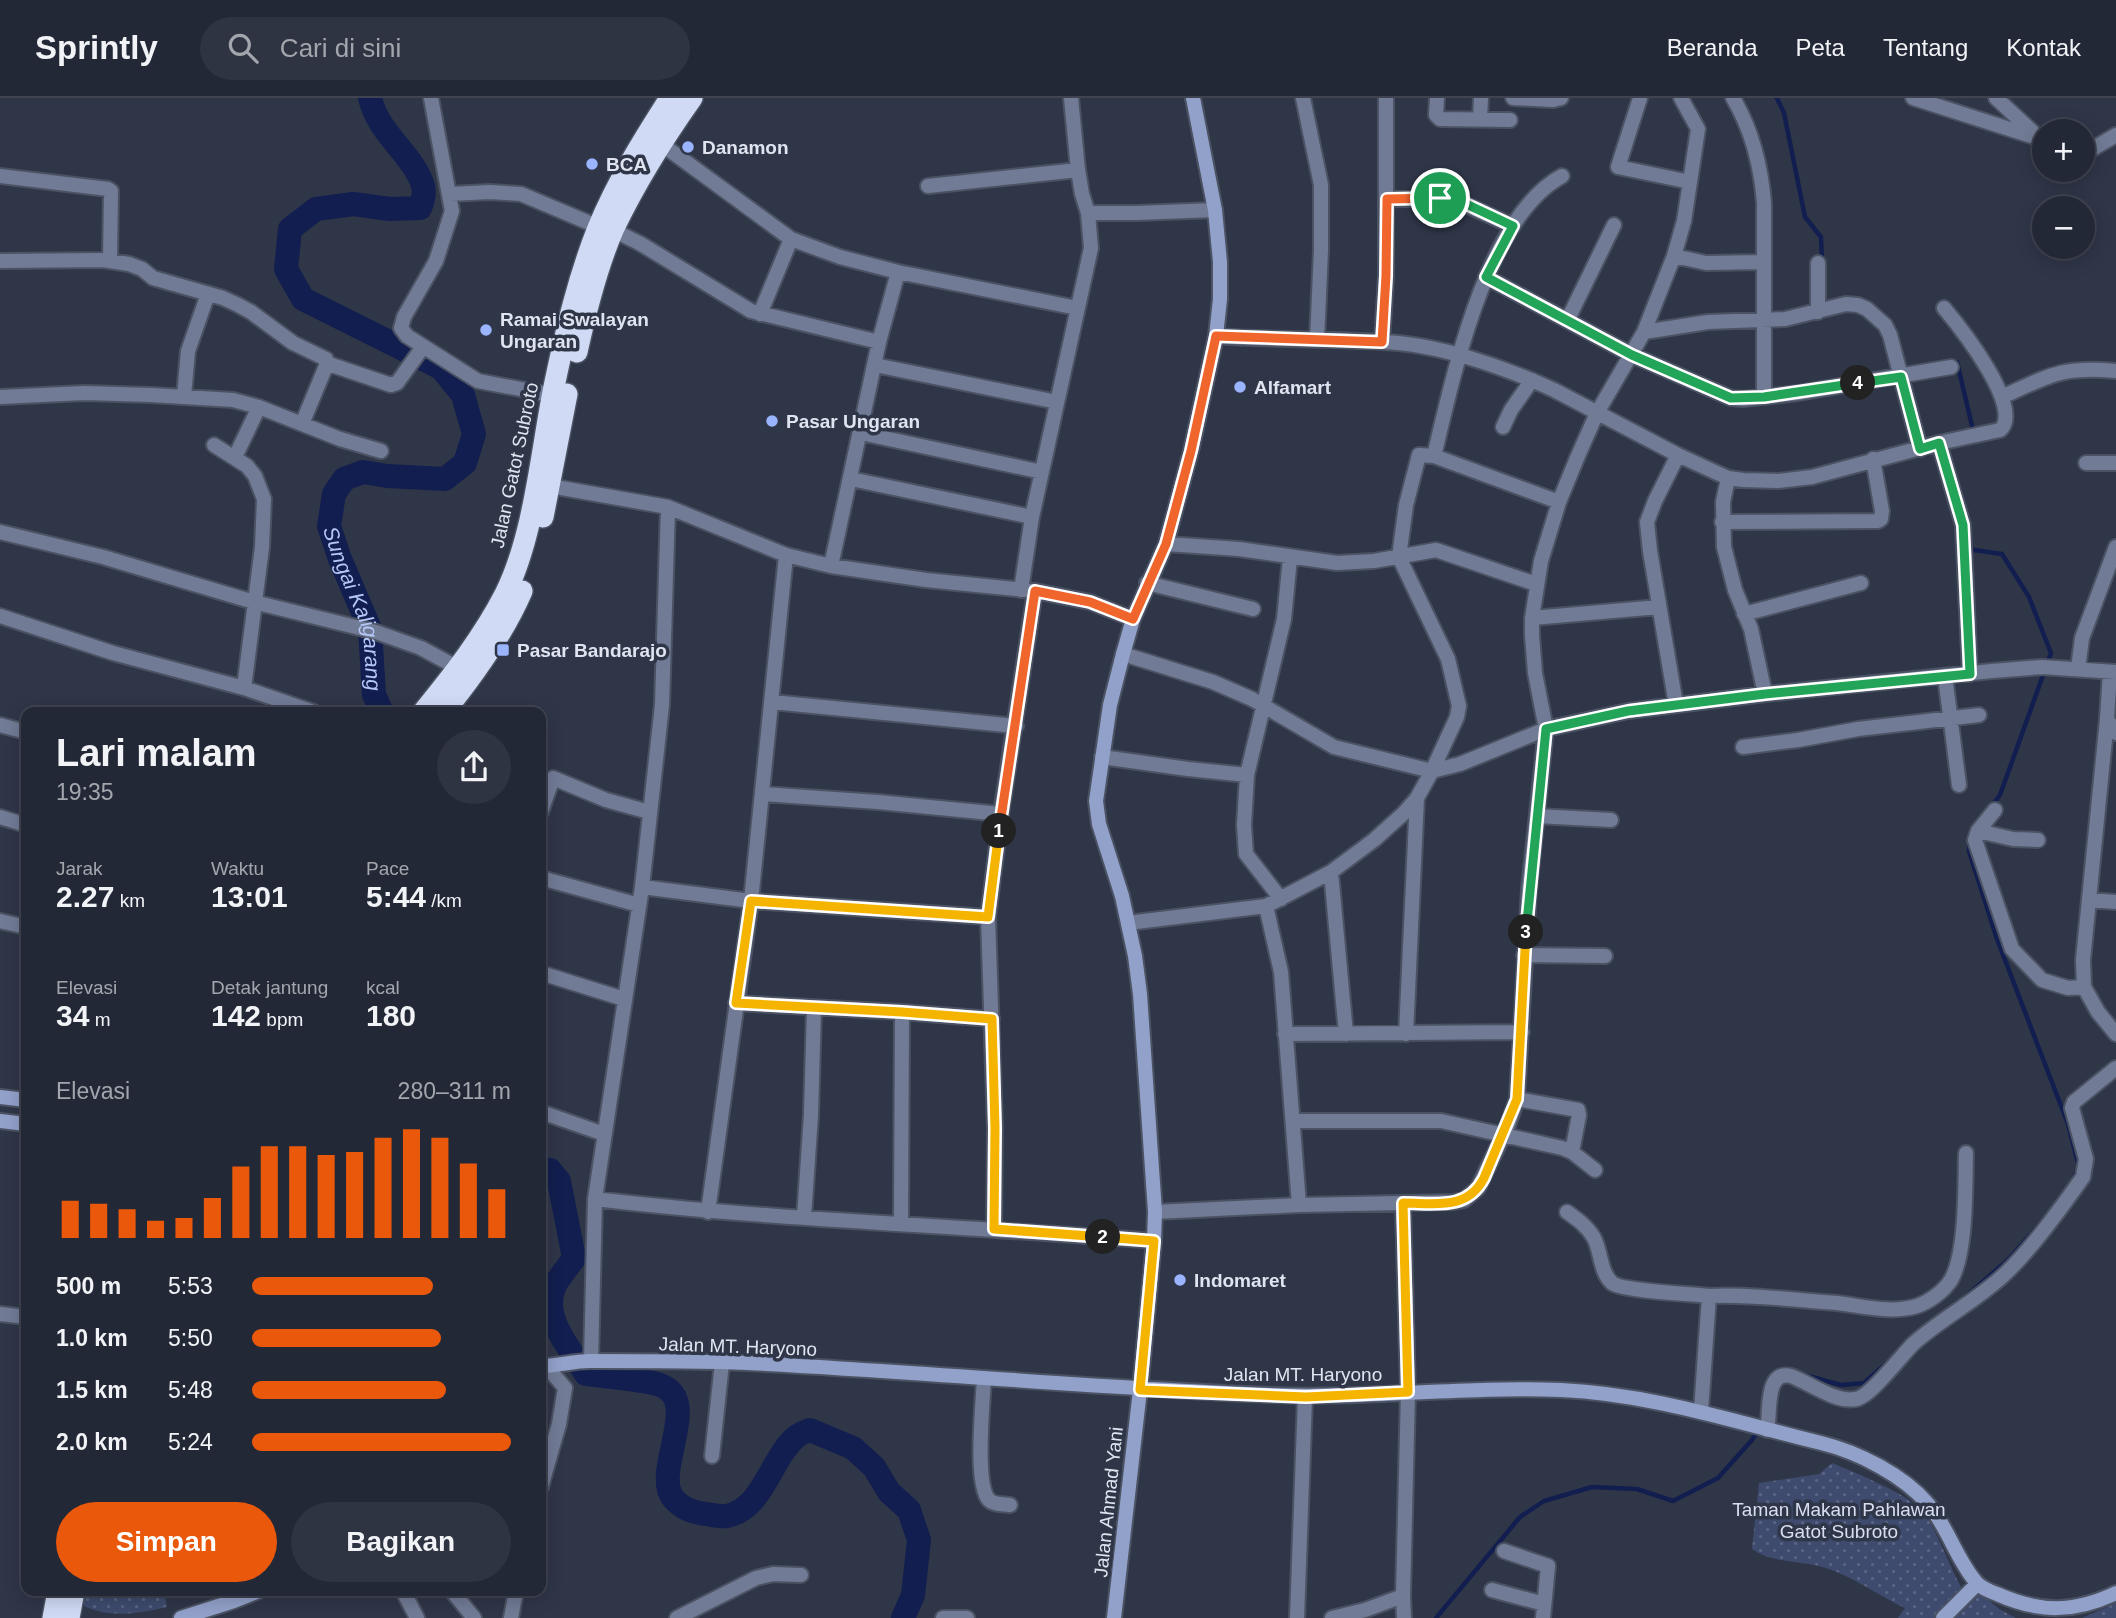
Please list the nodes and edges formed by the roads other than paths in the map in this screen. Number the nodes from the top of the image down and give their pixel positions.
1 (431, 98) edge
2 (670, 98) edge
3 (692, 98) edge
4 (1071, 98) edge
5 (1193, 98) edge
6 (1303, 98) edge
7 (1386, 98) edge
8 (1437, 98) edge
9 (1480, 98) edge
10 (1513, 98) edge
11 (1561, 98) edge
12 (1640, 98) edge
13 (1681, 98) edge
14 (1733, 98) edge
15 (1913, 98) edge
16 (1996, 98) edge
17 (1480, 119) junction
18 (1510, 120) dead end
19 (2032, 130) edge
20 (2116, 135) edge
21 (2032, 136) edge
22 (660, 143) junction
23 (2095, 147) edge
24 (1078, 170) junction
25 (0, 176) edge
26 (1562, 176) dead end
27 (1690, 182) junction
28 (928, 186) dead end
29 (451, 194) junction
30 (1387, 199) junction
31 (1216, 210) junction
32 (1088, 213) junction
33 (1614, 225) dead end
34 (1513, 226) junction
35 (606, 229) junction
36 (791, 239) junction
37 (1674, 256) junction
38 (0, 261) edge
39 (110, 261) junction
40 (1763, 262) junction
41 (1818, 263) dead end
42 (898, 272) junction
43 (1486, 277) junction
44 (208, 294) junction
45 (1077, 308) junction
46 (1944, 308) dead end
47 (1818, 312) junction
48 (760, 314) junction
49 (1567, 319) junction
50 (1764, 321) junction
51 (1644, 332) junction
52 (1216, 336) junction
53 (1317, 340) junction
54 (879, 342) junction
55 (1382, 342) junction
56 (423, 347) junction
57 (1460, 355) junction
58 (1632, 355) junction
59 (326, 363) junction
60 (874, 365) junction
61 (1951, 368) dead end
62 (2116, 371) edge
63 (1901, 377) junction
64 (1532, 380) junction
65 (184, 396) junction
66 (552, 396) junction
67 (0, 397) edge
68 (1764, 397) junction
69 (2002, 397) junction
70 (1057, 402) junction
71 (259, 407) junction
72 (1597, 413) junction
73 (302, 424) junction
74 (1503, 427) dead end
75 (861, 433) junction
76 (1943, 442) junction
77 (214, 445) dead end
78 (1920, 449) junction
79 (381, 451) dead end
80 (1678, 455) junction
81 (1434, 456) junction
82 (235, 457) junction
83 (1872, 459) junction
84 (2086, 463) dead end
85 (2116, 463) edge
86 (1042, 472) junction
87 (1728, 478) junction
88 (850, 479) junction
89 (550, 486) junction
90 (1559, 502) junction
91 (668, 507) junction
92 (1032, 517) junction
93 (1723, 522) junction
94 (0, 532) edge
95 (1166, 544) junction
96 (2116, 547) edge
97 (786, 555) junction
98 (1399, 556) junction
99 (1290, 558) junction
100 (831, 566) junction
101 (1147, 583) junction
102 (1861, 583) dead end
103 (1536, 584) junction
104 (1028, 590) junction
105 (254, 602) junction
106 (1659, 607) junction
107 (1253, 609) dead end
108 (1744, 614) junction
109 (0, 616) edge
110 (1532, 618) junction
111 (1133, 619) junction
112 (1124, 654) junction
113 (458, 668) junction
114 (2078, 669) junction
115 (2113, 672) edge
116 (1970, 674) junction
117 (1945, 676) junction
118 (244, 688) junction
119 (1765, 694) junction
120 (772, 702) junction
121 (1676, 705) junction
122 (1265, 706) junction
123 (299, 707) edge
124 (427, 707) edge
125 (448, 707) edge
126 (1979, 715) dead end
127 (1951, 719) junction
128 (2107, 719) junction
129 (0, 725) edge
130 (1016, 726) junction
131 (1546, 729) junction
132 (21, 731) edge
133 (2116, 733) edge
134 (1743, 747) dead end
135 (1102, 757) junction
136 (1432, 771) junction
137 (1247, 775) junction
138 (1959, 785) dead end
139 (763, 794) junction
140 (546, 798) edge
141 (1417, 798) junction
142 (1995, 810) dead end
143 (649, 812) junction
144 (1001, 814) junction
145 (1537, 816) junction
146 (0, 817) edge
147 (1611, 820) dead end
148 (21, 823) edge
149 (1978, 831) junction
150 (2038, 840) dead end
151 (1331, 872) junction
152 (546, 879) edge
153 (642, 887) junction
154 (1281, 900) junction
155 (2089, 900) junction
156 (751, 901) junction
157 (2116, 902) edge
158 (639, 905) junction
159 (1266, 906) junction
160 (988, 917) junction
161 (0, 921) edge
162 (1128, 923) junction
163 (21, 926) edge
164 (1524, 955) junction
165 (1605, 956) dead end
166 (546, 975) edge
167 (2084, 987) junction
168 (624, 999) junction
169 (736, 1003) junction
170 (814, 1008) junction
171 (902, 1012) junction
172 (992, 1019) junction
173 (1522, 1031) junction
174 (1285, 1034) junction
175 (1346, 1034) junction
176 (1406, 1034) junction
177 (2116, 1034) edge
178 (2116, 1068) edge
179 (0, 1097) edge
180 (21, 1099) edge
181 (1517, 1099) junction
182 (546, 1114) edge
183 (0, 1121) edge
184 (1293, 1121) junction
185 (21, 1123) edge
186 (604, 1134) junction
187 (1502, 1135) junction
188 (1572, 1152) junction
189 (1966, 1153) dead end
190 (1595, 1170) dead end
191 (595, 1199) junction
192 (1403, 1203) junction
193 (1299, 1205) junction
194 (708, 1212) junction
195 (1155, 1212) junction
196 (1567, 1212) dead end
197 (804, 1217) junction
198 (901, 1223) junction
199 (994, 1229) junction
200 (1154, 1241) junction
201 (1709, 1296) junction
202 (0, 1314) edge
203 (21, 1316) edge
204 (588, 1361) junction
205 (722, 1363) junction
206 (546, 1366) edge
207 (546, 1368) edge
208 (984, 1378) junction
209 (1140, 1390) junction
210 (1408, 1392) junction
211 (1306, 1397) junction
212 (1701, 1411) junction
213 (1768, 1430) junction
214 (712, 1456) dead end
215 (546, 1470) edge
216 (1010, 1505) dead end
217 (1504, 1551) dead end
218 (801, 1576) dead end
219 (1977, 1584) junction
220 (1492, 1590) dead end
221 (2116, 1593) edge
222 (57, 1596) edge
223 (73, 1596) edge
224 (246, 1596) edge
225 (406, 1596) edge
226 (456, 1596) edge
227 (515, 1596) edge
228 (1403, 1596) junction
229 (1544, 1611) edge
230 (53, 1618) edge
231 (69, 1618) edge
232 (181, 1618) edge
233 (417, 1618) edge
234 (474, 1618) edge
235 (512, 1618) edge
236 (677, 1618) edge
237 (943, 1618) edge
238 (967, 1618) edge
239 (1114, 1618) edge
240 (1297, 1618) edge
241 (1332, 1618) edge
242 (1404, 1618) edge
243 (1943, 1618) edge

1 - 29 street
2 - 35 highway, Jalan Gatot Subroto
3 - 22 highway, Jalan Gatot Subroto
4 - 24 street
5 - 31 street, Jalan Ahmad Yani
6 - 53 street
7 - 30 street
8 - 17 street
9 - 17 street
10 - 11 street
12 - 27 street
13 - 27 street
14 - 40 street
15 - 21 street
16 - 19 street
17 - 18 street
20 - 23 street
22 - 35 highway, Jalan Gatot Subroto
22 - 36 street
24 - 28 street
24 - 32 street
25 - 39 street
26 - 34 street
27 - 37 street
29 - 35 street
29 - 56 street
30 - 34 street
30 - 55 street
31 - 32 street
31 - 52 street, Jalan Ahmad Yani
32 - 45 street
33 - 49 street
34 - 43 street
35 - 48 street
35 - 66 highway, Jalan Gatot Subroto
35 - 89 highway, Jalan Gatot Subroto
36 - 42 street
36 - 48 street
37 - 40 street
37 - 51 street
38 - 39 street
39 - 44 street
40 - 50 street
41 - 47 street
42 - 45 street
42 - 54 street
43 - 49 street
43 - 57 street
44 - 59 street
44 - 65 street
45 - 70 street
46 - 69 street
47 - 50 street
47 - 63 street
48 - 54 street
49 - 58 street
50 - 51 street
50 - 68 street
51 - 58 street
52 - 53 street
52 - 95 street, Jalan Ahmad Yani
53 - 55 street
54 - 60 street
55 - 57 street
56 - 59 street
56 - 66 street
57 - 64 street
57 - 81 street
58 - 68 street
58 - 72 street
59 - 73 street
60 - 70 street
60 - 75 street
61 - 63 street
62 - 69 street
63 - 68 street
63 - 78 street
64 - 72 street
64 - 74 street
65 - 67 street
65 - 71 street
66 - 113 highway, Jalan Gatot Subroto
69 - 76 street
70 - 86 street
71 - 73 street
71 - 82 street
72 - 80 street
72 - 90 street
73 - 79 street
75 - 86 street
75 - 88 street
76 - 78 street
76 - 116 street
77 - 82 street
78 - 83 street
80 - 87 street
80 - 106 street
81 - 90 street
81 - 98 street
82 - 105 street
83 - 87 street
83 - 93 street
84 - 85 street
86 - 92 street
87 - 93 street
88 - 92 street
88 - 100 street
89 - 91 street
89 - 125 highway, Jalan Gatot Subroto
90 - 103 street
91 - 97 street
91 - 143 street
92 - 104 street
93 - 108 street
94 - 105 street
95 - 99 street
95 - 101 street, Jalan Ahmad Yani
96 - 114 street
97 - 100 street
97 - 120 street
98 - 99 street
98 - 103 street
98 - 136 street
99 - 122 street
100 - 104 street
101 - 107 street
101 - 111 street, Jalan Ahmad Yani
102 - 108 street
103 - 110 street
104 - 111 street
104 - 130 street
105 - 113 street
105 - 118 street
106 - 110 street
106 - 121 street
108 - 119 street
109 - 118 street
110 - 131 street
111 - 112 street, Jalan Ahmad Yani
112 - 122 street
112 - 135 street, Jalan Ahmad Yani
113 - 124 highway, Jalan Gatot Subroto
114 - 115 street
114 - 116 street
115 - 128 street
116 - 117 street
117 - 119 street
117 - 127 street
118 - 123 street
119 - 121 street
120 - 130 street
120 - 139 street
121 - 131 street
122 - 136 street
122 - 137 street
126 - 127 street
127 - 134 street
127 - 138 street
128 - 133 street
128 - 155 street
129 - 132 street
130 - 144 street
131 - 136 street
131 - 145 street
135 - 137 street
135 - 162 street, Jalan Ahmad Yani
136 - 141 street
137 - 154 street
139 - 144 street
139 - 156 street
140 - 143 street
141 - 151 street
141 - 176 street
142 - 149 street
143 - 153 street
144 - 160 street
145 - 147 street
145 - 164 street
146 - 148 street
149 - 150 street
149 - 167 street
151 - 154 street
151 - 175 street
152 - 158 street
153 - 156 street
153 - 158 street
154 - 159 street
155 - 157 street
155 - 167 street
156 - 160 street
156 - 169 street
158 - 168 street
159 - 162 street
159 - 174 street
160 - 172 street
161 - 163 street
162 - 195 street, Jalan Ahmad Yani
164 - 165 street
164 - 173 street
166 - 168 street
167 - 177 street
168 - 186 street
169 - 170 street
169 - 194 street
170 - 171 street
170 - 197 street
171 - 172 street
171 - 198 street
172 - 199 street
173 - 176 street
173 - 181 street
174 - 175 street
174 - 184 street
175 - 176 street
178 - 213 street
179 - 180 street
181 - 187 street
181 - 188 street
182 - 186 street
183 - 185 street
184 - 187 street
184 - 193 street
186 - 191 street
187 - 188 street
187 - 192 street
188 - 190 street
189 - 201 street
191 - 194 street
191 - 204 street
192 - 193 street
192 - 210 street
193 - 195 street
194 - 197 street
195 - 200 street, Jalan Ahmad Yani
196 - 201 street
197 - 198 street
198 - 199 street
199 - 200 street
200 - 209 street, Jalan Ahmad Yani
201 - 212 street
202 - 203 street
204 - 205 street, Jalan MT. Haryono
204 - 206 street, Jalan MT. Haryono
205 - 208 street, Jalan MT. Haryono
205 - 214 street
207 - 215 street
208 - 209 street, Jalan MT. Haryono
208 - 216 street
209 - 211 street, Jalan MT. Haryono
209 - 239 street, Jalan Ahmad Yani
210 - 211 street, Jalan MT. Haryono
210 - 212 street, Jalan MT. Haryono
210 - 228 street
211 - 240 street
212 - 213 street, Jalan MT. Haryono
213 - 219 street, Jalan MT. Haryono
217 - 229 street
218 - 236 street
219 - 221 street
219 - 243 street
220 - 229 street
222 - 230 highway
223 - 231 highway
224 - 232 street
225 - 233 street
226 - 234 street
227 - 235 street
228 - 241 street
228 - 242 street
237 - 238 street

